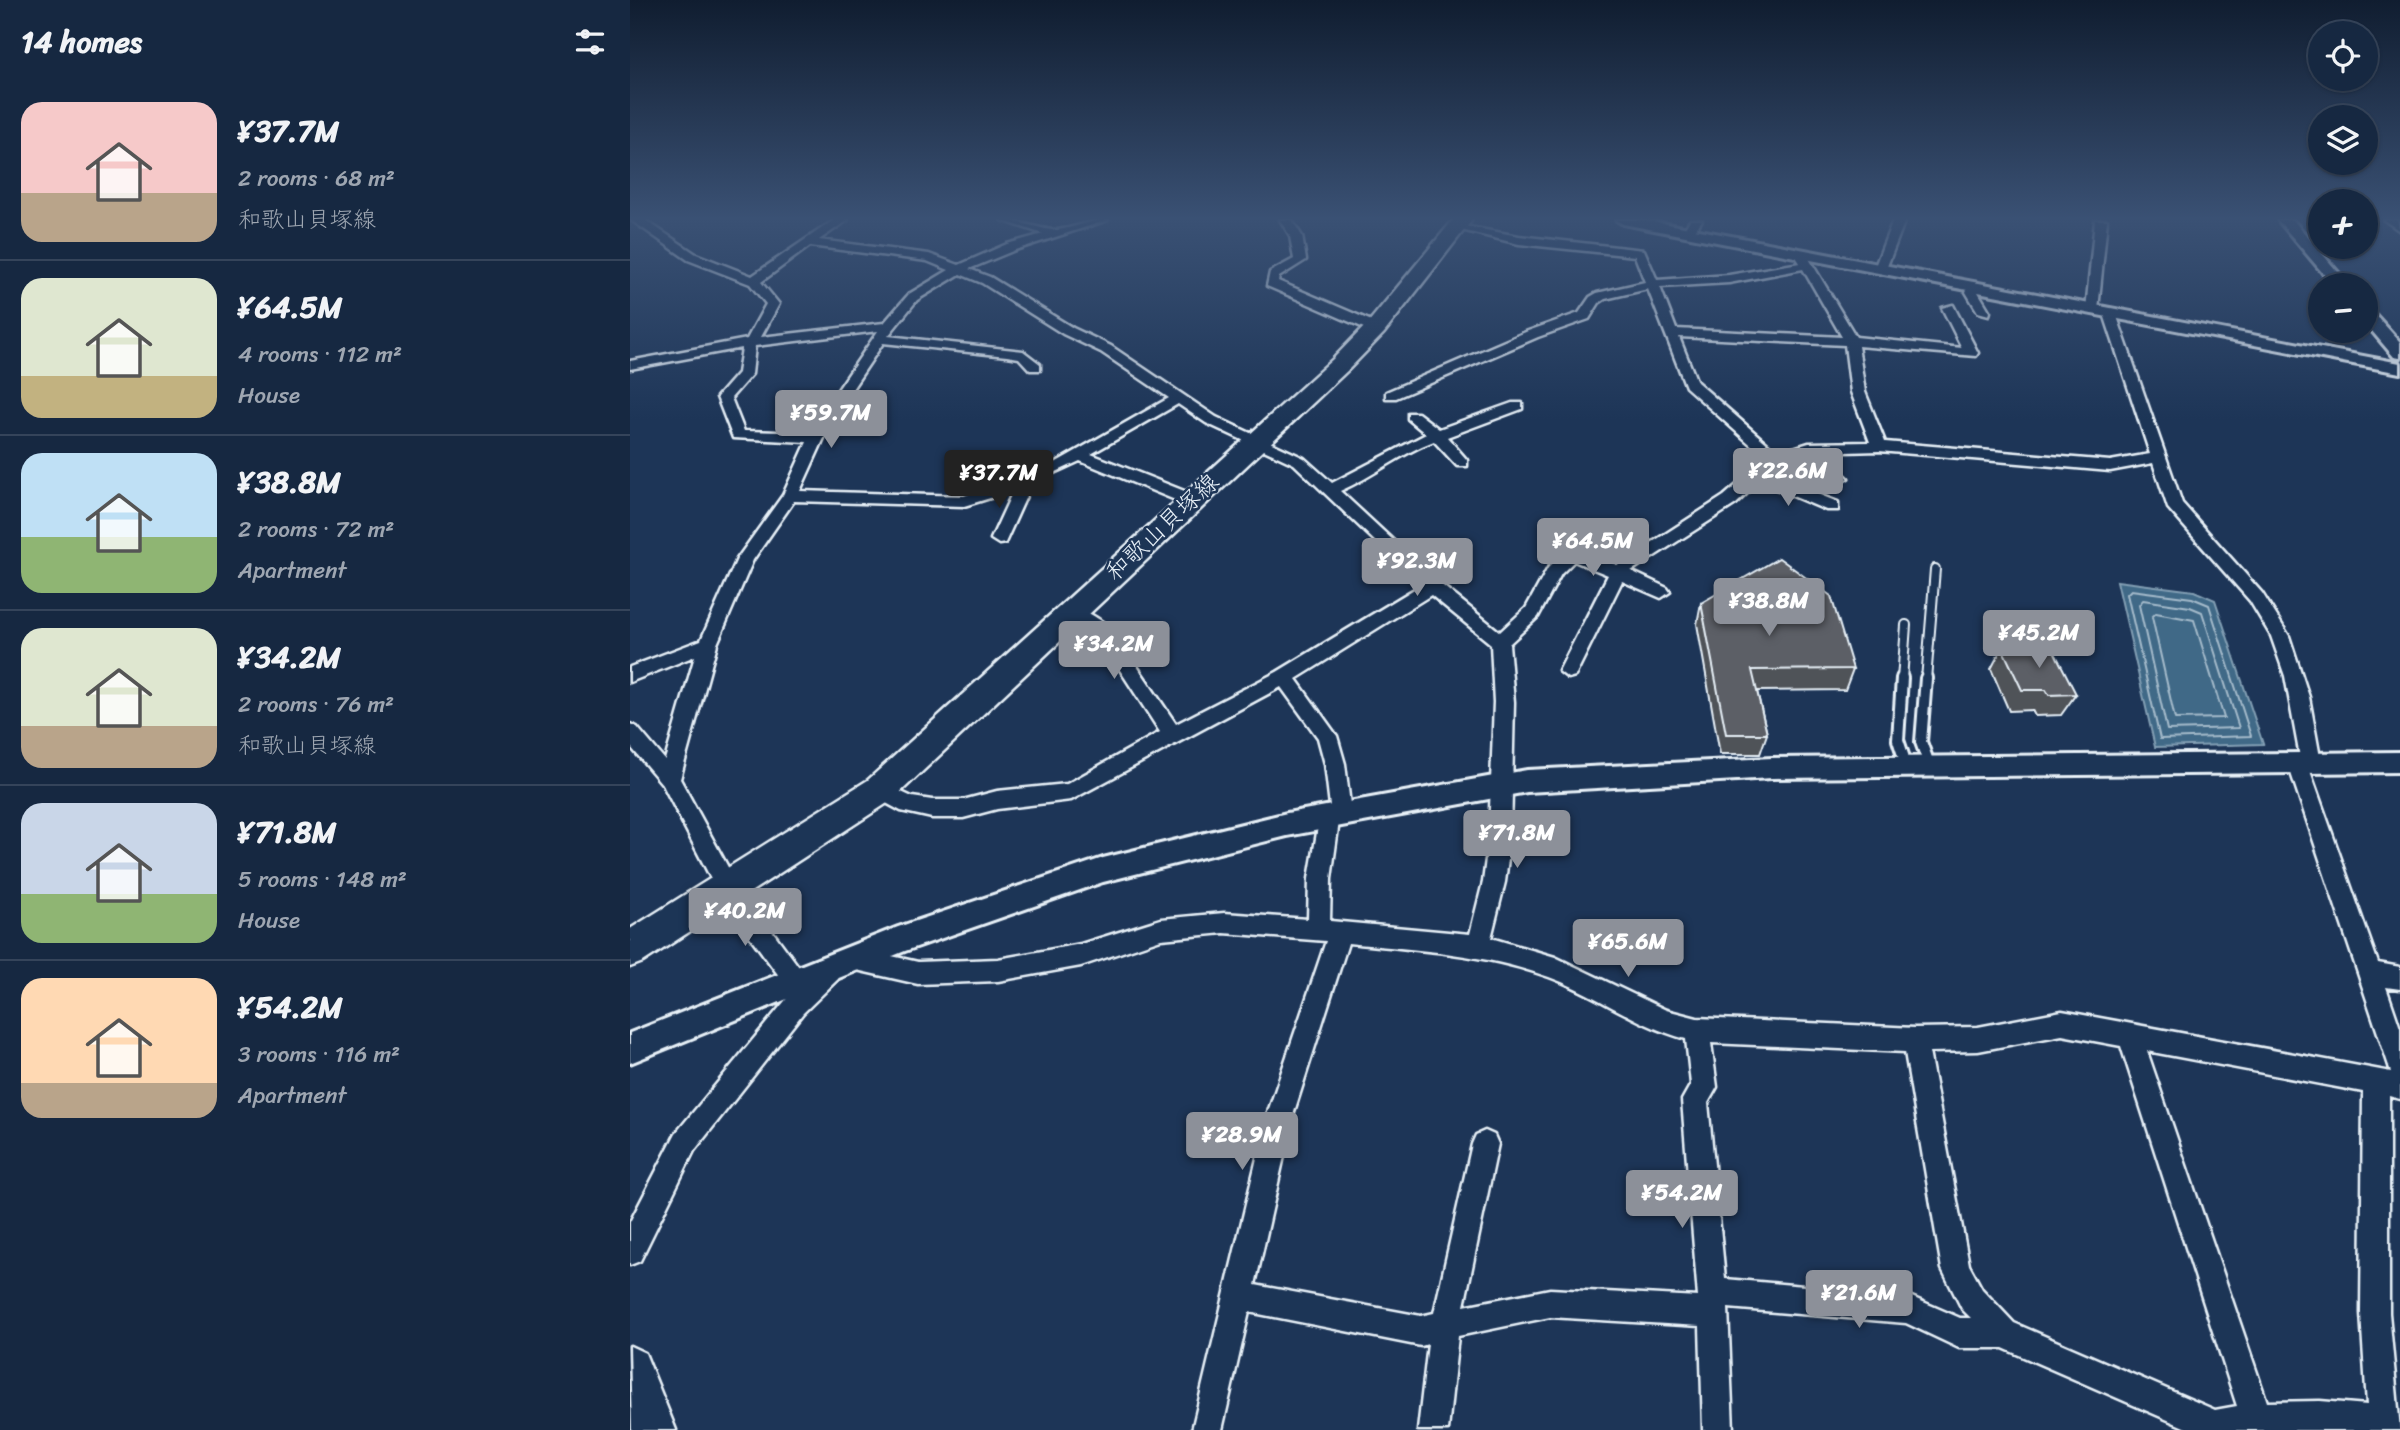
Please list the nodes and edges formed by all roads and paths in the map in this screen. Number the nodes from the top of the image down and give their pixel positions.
1 (759, 287) edge
2 (931, 287) edge
3 (997, 287) edge
4 (1279, 287) edge
5 (1409, 287) edge
6 (1643, 287) edge
7 (1656, 287) edge
8 (1820, 287) edge
9 (1973, 287) joint
10 (2094, 287) edge
11 (1948, 308) dead end
12 (2092, 310) junction
13 (1984, 312) dead end
14 (2110, 314) junction
15 (1376, 328) junction
16 (2378, 328) edge
17 (883, 333) junction
18 (1670, 333) junction
19 (1851, 341) junction
20 (751, 342) junction
21 (2400, 353) edge
22 (630, 365) edge
23 (1035, 367) dead end
24 (2400, 368) edge
25 (1391, 395) dead end
26 (1177, 399) junction
27 (1517, 406) dead end
28 (1413, 416) dead end
29 (1437, 435) junction
30 (816, 438) junction
31 (1255, 440) junction
32 (1879, 446) junction
33 (1079, 455) junction
34 (1780, 457) junction
35 (2160, 457) junction
36 (1462, 463) dead end
37 (1757, 476) junction
38 (1840, 478) dead end
39 (1026, 479) junction
40 (1331, 489) junction
41 (790, 496) junction
42 (1191, 500) junction
43 (1832, 506) dead end
44 (999, 539) dead end
45 (1935, 569) dead end
46 (1618, 572) junction
47 (1432, 586) junction
48 (1661, 592) dead end
49 (1068, 613) junction
50 (1906, 625) dead end
51 (1500, 641) junction
52 (708, 644) junction
53 (1568, 671) dead end
54 (630, 676) edge
55 (1284, 677) junction
56 (630, 732) edge
57 (1172, 734) junction
58 (2400, 762) edge
59 (2304, 764) junction
60 (1919, 767) junction
61 (670, 779) junction
62 (1499, 789) junction
63 (880, 790) junction
64 (1335, 814) junction
65 (728, 889) junction
66 (1329, 931) junction
67 (1478, 945) junction
68 (630, 950) edge
69 (846, 961) junction
70 (2369, 973) junction
71 (2400, 978) edge
72 (796, 981) junction
73 (1697, 1030) junction
74 (2130, 1036) junction
75 (1915, 1040) junction
76 (630, 1048) edge
77 (2400, 1062) edge
78 (2388, 1083) edge
79 (1485, 1144) dead end
80 (630, 1251) edge
81 (1237, 1296) junction
82 (1713, 1302) junction
83 (1445, 1327) junction
84 (2004, 1333) junction
85 (630, 1368) edge
86 (2256, 1416) junction
87 (2392, 1426) edge
88 (2216, 1428) edge
89 (654, 1430) edge
90 (1207, 1430) edge
91 (1433, 1430) edge
92 (1718, 1430) edge

1 - 20 street
2 - 17 street
3 - 26 street
4 - 15 street
5 - 15 main road, 和歌山貝塚線
6 - 25 street
7 - 18 street
8 - 19 street
9 - 12 street
9 - 13 street
10 - 12 street
11 - 19 street
12 - 14 street
14 - 24 street
14 - 35 street
15 - 31 main road, 和歌山貝塚線
16 - 21 street
17 - 20 street
17 - 23 street
17 - 30 street
18 - 19 street
18 - 34 street
19 - 32 street
20 - 22 street
20 - 30 street
26 - 31 street
26 - 33 street
27 - 29 street
28 - 29 street
29 - 36 street
29 - 40 street
30 - 41 street
31 - 40 street
31 - 42 main road, 和歌山貝塚線
32 - 34 street
32 - 35 street
33 - 39 street
33 - 42 street
34 - 37 street
34 - 38 street
35 - 59 street
37 - 43 street
37 - 46 street
39 - 41 street
39 - 44 street
40 - 47 street
41 - 52 street
42 - 49 main road, 和歌山貝塚線
45 - 60 lane
46 - 48 street
46 - 51 street
46 - 53 street
47 - 51 street
47 - 55 street
49 - 57 street
49 - 63 main road, 和歌山貝塚線
50 - 60 lane
51 - 62 street
52 - 54 street
52 - 61 street
55 - 57 street
55 - 64 street
56 - 61 street
57 - 63 street
58 - 59 street
59 - 60 street
59 - 70 street
60 - 62 street
61 - 65 street
62 - 64 street
62 - 67 street
63 - 65 main road, 和歌山貝塚線
64 - 66 street
64 - 69 street
65 - 68 main road, 和歌山貝塚線
65 - 72 street
66 - 67 street
66 - 69 street
66 - 81 street
67 - 73 street
69 - 72 street
69 - 80 street
70 - 71 street
70 - 77 street
72 - 76 street
73 - 75 street
73 - 82 street
74 - 75 street
74 - 78 street
74 - 86 street
75 - 84 street
78 - 87 street
79 - 83 street
81 - 83 street
81 - 90 street
82 - 83 street
82 - 84 street
82 - 92 street
83 - 91 street
84 - 88 street
85 - 89 main road
86 - 87 street
86 - 88 street

